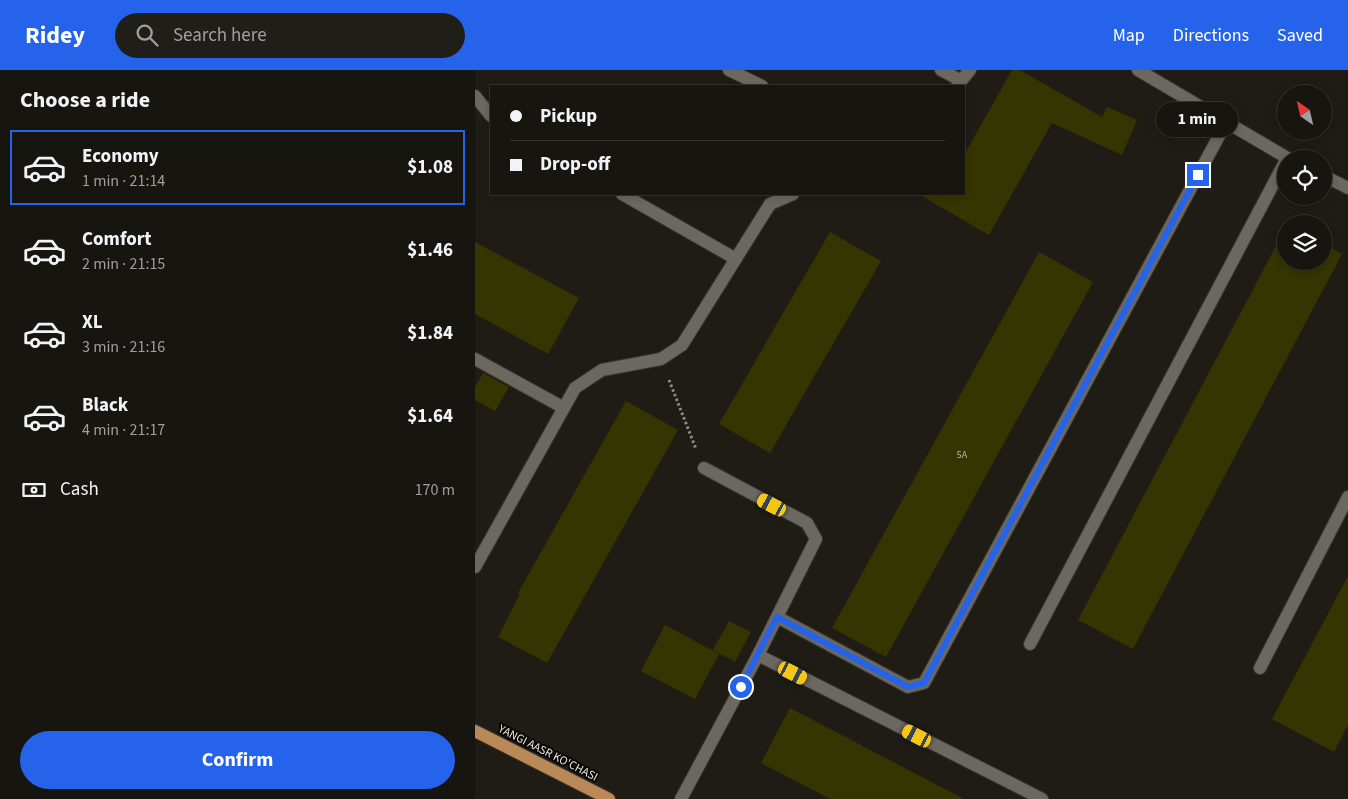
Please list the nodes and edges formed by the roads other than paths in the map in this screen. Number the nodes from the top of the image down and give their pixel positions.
1 (729, 70) edge
2 (941, 70) edge
3 (970, 70) edge
4 (1138, 70) edge
5 (959, 83) edge
6 (760, 85) edge
7 (475, 96) edge
8 (490, 115) edge
9 (1226, 123) junction
10 (1277, 153) edge
11 (1277, 180) edge
12 (1332, 180) edge
13 (1348, 188) edge
14 (624, 195) edge
15 (791, 195) edge
16 (736, 259) junction
17 (475, 359) edge
18 (564, 408) junction
19 (703, 468) road end
20 (1348, 497) edge
21 (475, 567) edge
22 (777, 617) junction
23 (1030, 644) dead end
24 (758, 655) junction
25 (1260, 668) dead end
26 (475, 731) edge
27 (609, 799) edge
28 (681, 799) edge
29 (1042, 799) edge

1 - 6 lane
2 - 5 lane
3 - 5 lane
4 - 9 lane
7 - 8 lane
9 - 10 lane
9 - 22 lane
11 - 23 lane
12 - 13 lane
14 - 16 lane
15 - 16 lane
16 - 18 lane
17 - 18 lane
18 - 21 lane
19 - 22 lane
20 - 25 lane
22 - 24 lane
24 - 28 lane
24 - 29 lane
26 - 27 main road, YANGI AASR KO'CHASI

